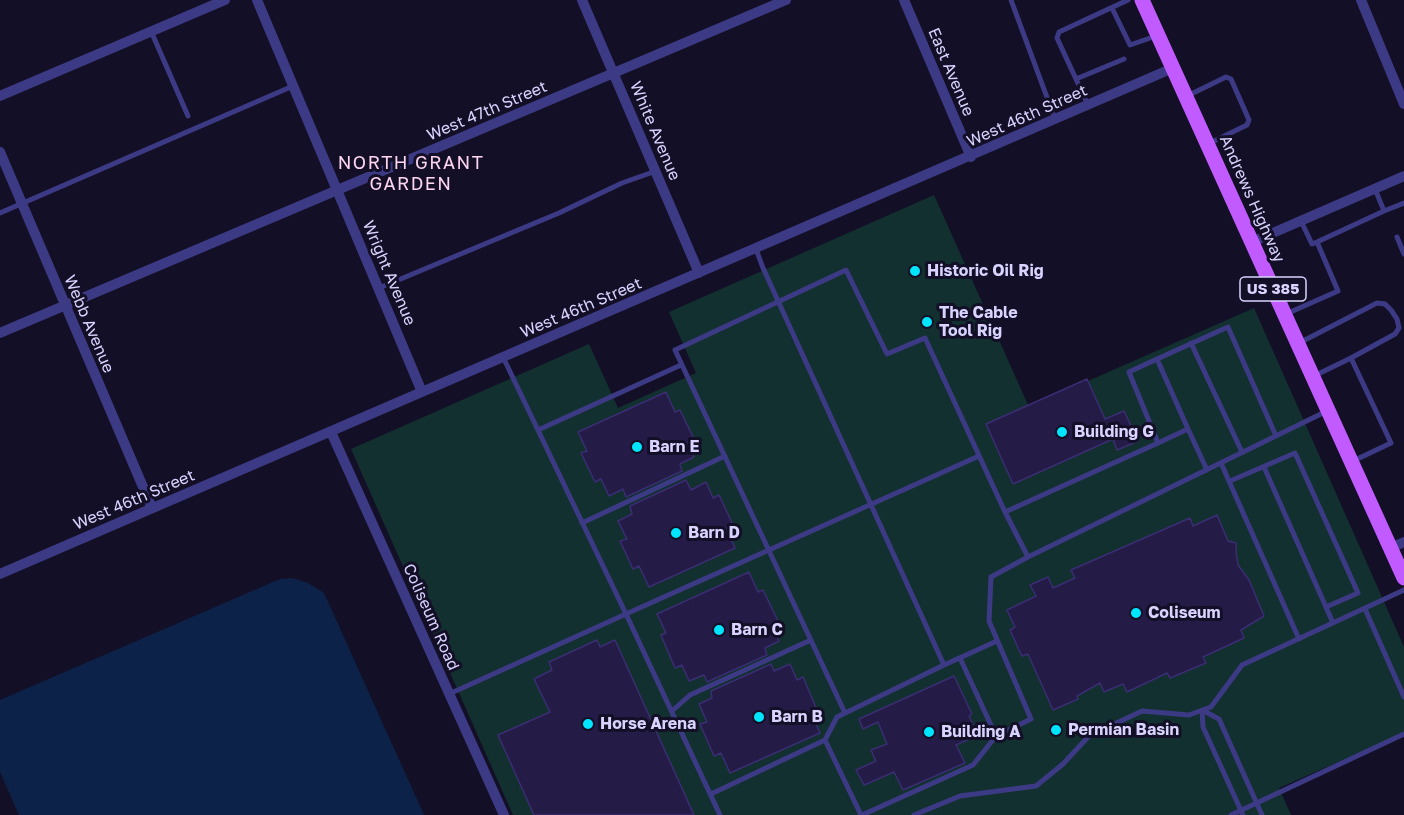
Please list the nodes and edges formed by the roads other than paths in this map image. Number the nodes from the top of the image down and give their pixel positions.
1 (225, 0) edge
2 (257, 0) edge
3 (582, 0) edge
4 (786, 0) edge
5 (904, 0) edge
6 (1011, 0) edge
7 (1128, 0) edge
8 (1142, 0) edge
9 (1361, 0) edge
10 (1112, 8) junction
11 (151, 31) junction
12 (1158, 36) junction
13 (1124, 59) dead end
14 (1173, 68) junction
15 (614, 74) junction
16 (1076, 79) junction
17 (294, 86) junction
18 (0, 96) edge
19 (1185, 96) junction
20 (1404, 104) edge
21 (1088, 105) junction
22 (188, 116) dead end
23 (1055, 120) junction
24 (1207, 145) junction
25 (0, 152) edge
26 (971, 157) junction
27 (656, 171) junction
28 (1404, 176) edge
29 (1374, 189) junction
30 (338, 190) junction
31 (22, 203) junction
32 (1404, 203) edge
33 (1384, 211) junction
34 (0, 213) edge
35 (1300, 221) junction
36 (1397, 237) dead end
37 (1252, 242) junction
38 (1317, 242) junction
39 (756, 249) junction
40 (1404, 254) edge
41 (699, 273) junction
42 (379, 288) junction
43 (778, 302) junction
44 (64, 305) junction
45 (1285, 315) junction
46 (0, 333) edge
47 (1298, 343) junction
48 (1191, 344) junction
49 (503, 357) junction
50 (1351, 358) junction
51 (1157, 359) junction
52 (681, 365) junction
53 (1313, 377) junction
54 (422, 392) junction
55 (1328, 411) junction
56 (1188, 429) junction
57 (538, 430) junction
58 (330, 432) junction
59 (1276, 436) junction
60 (1158, 443) junction
61 (1242, 452) junction
62 (724, 456) junction
63 (980, 456) junction
64 (1221, 462) junction
65 (1351, 462) junction
66 (1263, 466) junction
67 (1207, 470) junction
68 (1230, 481) junction
69 (872, 504) junction
70 (152, 508) junction
71 (1005, 512) junction
72 (582, 523) junction
73 (1397, 545) edge
74 (769, 551) junction
75 (1028, 557) junction
76 (0, 574) edge
77 (1404, 578) edge
78 (1404, 590) edge
79 (1326, 607) junction
80 (1365, 609) junction
81 (626, 614) junction
82 (1333, 623) junction
83 (1299, 639) junction
84 (811, 640) junction
85 (997, 641) junction
86 (960, 658) junction
87 (944, 665) junction
88 (449, 694) junction
89 (1404, 697) edge
90 (1202, 710) junction
91 (672, 711) junction
92 (845, 713) junction
93 (1404, 735) edge
94 (996, 736) junction
95 (825, 740) junction
96 (711, 794) junction
97 (1257, 804) junction
98 (1242, 813) edge
99 (504, 815) edge
100 (720, 815) edge
101 (861, 815) edge
102 (914, 815) edge
103 (1231, 815) edge
104 (1262, 815) edge

1 - 11 street
2 - 17 street, Wright Avenue
3 - 15 street, White Avenue
4 - 15 street, West 47th Street
5 - 26 street, East Avenue
6 - 23 lane
7 - 10 lane
8 - 12 main road, Andrews Highway / US 385
9 - 20 street
10 - 12 lane
10 - 16 lane
11 - 18 street
11 - 22 lane
12 - 14 main road, Andrews Highway / US 385
13 - 16 lane
14 - 19 main road, Andrews Highway / US 385
14 - 21 street, West 46th Street
15 - 27 street, White Avenue
15 - 30 street, West 47th Street
16 - 21 lane
17 - 30 street, Wright Avenue
17 - 31 lane
19 - 24 main road, Andrews Highway / US 385
19 - 24 lane
21 - 23 street, West 46th Street
23 - 26 street, West 46th Street
24 - 37 main road, Andrews Highway / US 385
25 - 31 street, Webb Avenue
26 - 39 street, West 46th Street
27 - 41 street, White Avenue
27 - 42 lane
28 - 29 street
29 - 33 lane
29 - 35 street
30 - 42 street, Wright Avenue
30 - 44 street, West 47th Street
31 - 34 lane
31 - 44 street, Webb Avenue
32 - 33 lane
33 - 38 lane
35 - 37 street
35 - 38 lane
36 - 40 lane
37 - 45 main road, Andrews Highway / US 385
38 - 45 lane
39 - 41 street, West 46th Street
39 - 43 lane
41 - 49 street, West 46th Street
42 - 54 street, Wright Avenue
43 - 52 lane
43 - 63 lane
43 - 69 lane
44 - 46 street, West 47th Street
44 - 70 street, Webb Avenue
45 - 47 main road, Andrews Highway / US 385
47 - 50 lane
47 - 53 main road, Andrews Highway / US 385
48 - 51 lane
48 - 59 lane
48 - 61 lane
49 - 54 street, West 46th Street
49 - 57 lane
50 - 53 lane
50 - 65 lane
51 - 56 lane
51 - 60 lane
52 - 57 lane
52 - 62 lane
53 - 55 main road, Andrews Highway / US 385
54 - 58 street, West 46th Street
55 - 59 lane
55 - 65 main road, Andrews Highway / US 385
56 - 60 lane
56 - 67 lane
57 - 72 lane
58 - 70 street, West 46th Street
58 - 88 street, Coliseum Road
59 - 61 lane
60 - 71 lane
61 - 64 lane
62 - 72 lane
62 - 74 lane
63 - 69 lane
63 - 71 lane
64 - 67 lane
64 - 68 lane
65 - 73 main road, Andrews Highway / US 385
66 - 68 lane
66 - 79 lane
66 - 79 lane
67 - 75 lane
68 - 83 lane
69 - 74 lane
69 - 87 lane
70 - 76 street, West 46th Street
71 - 75 lane
72 - 81 lane
73 - 77 main road, Andrews Highway / US 385
74 - 81 lane
74 - 84 lane
75 - 85 lane
78 - 80 lane
79 - 82 lane
80 - 82 lane
80 - 89 lane
81 - 88 lane
81 - 91 lane
82 - 83 lane
83 - 90 lane
84 - 91 lane
84 - 92 lane
85 - 86 lane
85 - 94 lane
86 - 87 lane
86 - 94 lane
87 - 92 lane
88 - 99 street, Coliseum Road
90 - 97 lane
90 - 98 lane
90 - 102 lane
91 - 96 lane
92 - 95 lane
93 - 97 lane
94 - 101 lane
95 - 96 lane
95 - 101 lane
96 - 100 lane
97 - 98 lane
97 - 104 lane
98 - 103 lane

